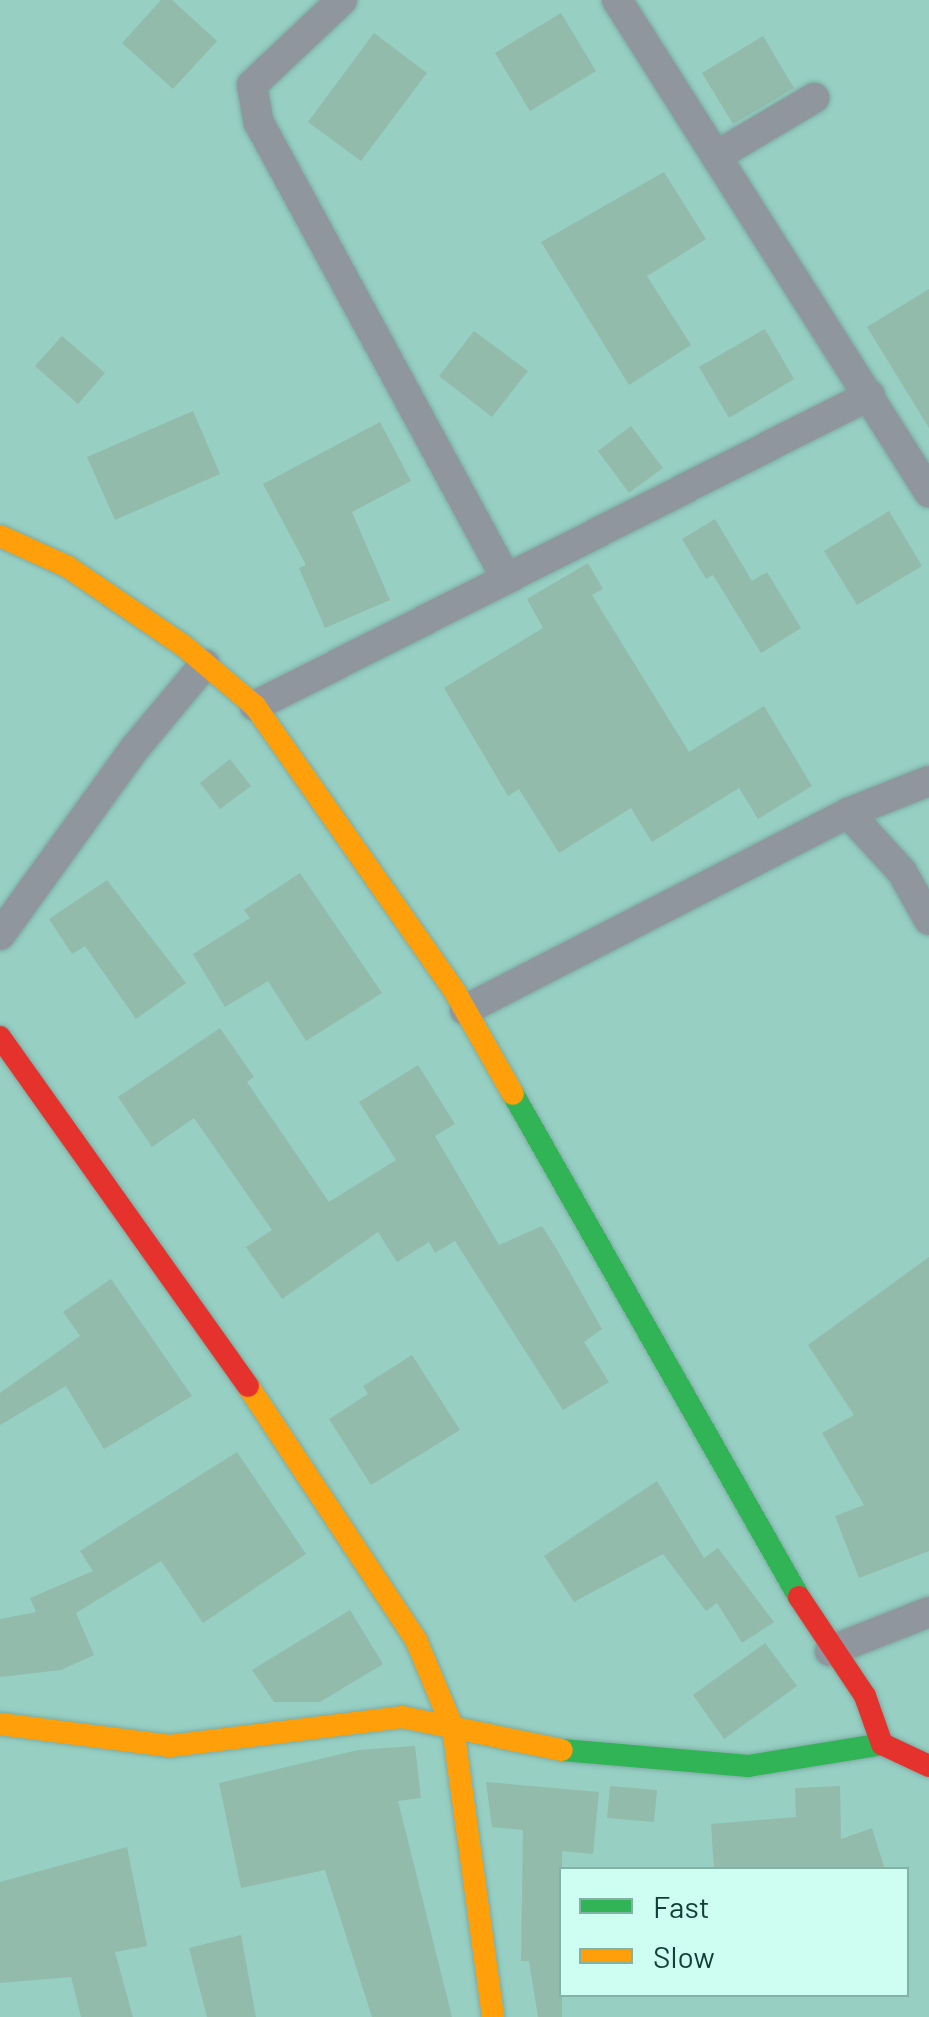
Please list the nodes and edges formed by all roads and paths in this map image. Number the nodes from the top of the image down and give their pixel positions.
1 (342, 0) edge
2 (617, 0) edge
3 (814, 98) dead end
4 (718, 155) junction
5 (870, 394) junction
6 (929, 492) edge
7 (0, 536) edge
8 (506, 578) junction
9 (205, 664) junction
10 (255, 706) junction
11 (929, 780) edge
12 (848, 814) junction
13 (929, 920) edge
14 (0, 934) edge
15 (465, 1010) junction
16 (0, 1037) edge
17 (929, 1612) edge
18 (830, 1651) junction
19 (0, 1724) edge
20 (453, 1728) junction
21 (882, 1744) junction
22 (929, 1766) edge
23 (493, 2017) edge

1 - 8 street
2 - 4 street
3 - 4 street
4 - 5 street
5 - 6 street
5 - 8 street
7 - 9 street
8 - 10 street
9 - 10 street
9 - 14 street
10 - 15 street
11 - 12 street
12 - 13 street
12 - 15 street
15 - 18 street
16 - 20 street
17 - 18 street
18 - 21 street
19 - 20 street
20 - 21 street
20 - 23 street
21 - 22 street

